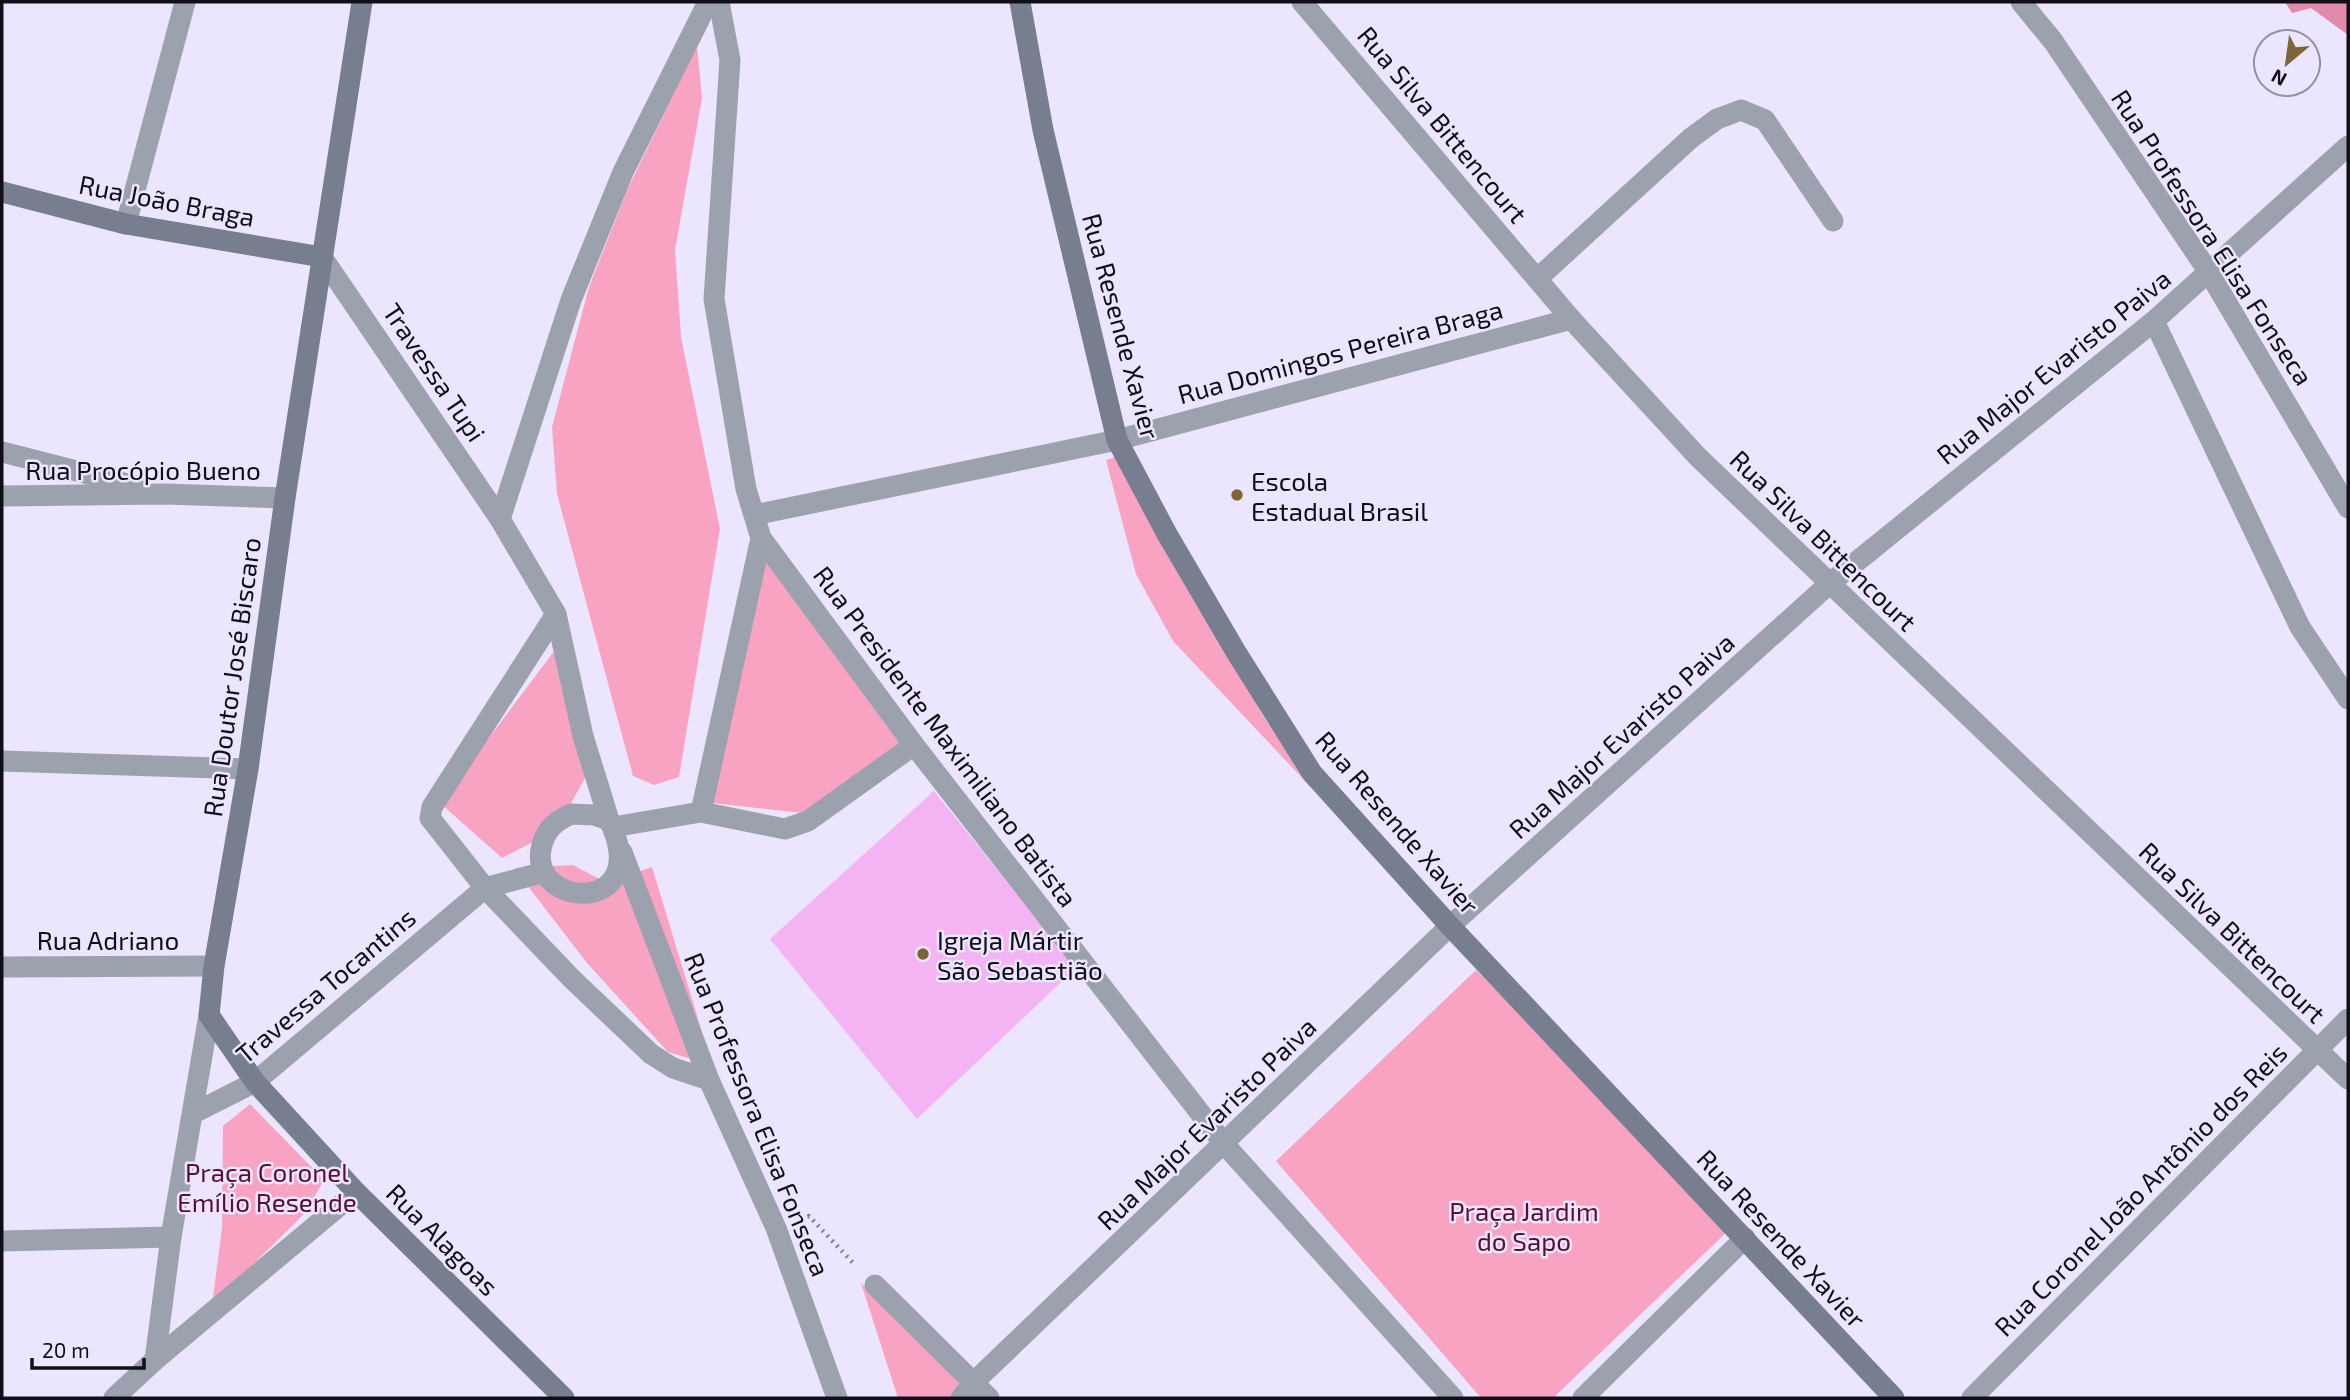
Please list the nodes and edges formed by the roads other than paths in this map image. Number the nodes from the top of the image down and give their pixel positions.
1 (185, 2) edge
2 (708, 2) edge
3 (719, 2) edge
4 (1020, 2) edge
5 (1301, 2) edge
6 (2021, 2) edge
7 (360, 3) edge
8 (2348, 146) edge
9 (2, 192) edge
10 (1833, 221) dead end
11 (126, 224) junction
12 (322, 257) junction
13 (2208, 271) junction
14 (1537, 279) junction
15 (1571, 319) junction
16 (2154, 321) junction
17 (1117, 440) junction
18 (2, 452) edge
19 (165, 494) junction
20 (2, 496) edge
21 (285, 498) junction
22 (2348, 508) edge
23 (754, 515) junction
24 (500, 519) junction
25 (761, 538) junction
26 (1829, 584) junction
27 (556, 614) junction
28 (2348, 699) edge
29 (914, 745) junction
30 (2, 761) edge
31 (248, 769) junction
32 (701, 812) junction
33 (611, 824) junction
34 (622, 852) junction
35 (544, 872) junction
36 (485, 888) junction
37 (1450, 926) junction
38 (214, 966) junction
39 (2, 967) edge
40 (209, 1016) junction
41 (2348, 1019) edge
42 (2317, 1051) junction
43 (2348, 1079) edge
44 (709, 1080) junction
45 (255, 1082) junction
46 (194, 1113) junction
47 (1225, 1145) junction
48 (356, 1192) junction
49 (172, 1237) junction
50 (1745, 1238) junction
51 (2, 1241) edge
52 (875, 1285) road end
53 (155, 1360) junction
54 (967, 1390) edge
55 (114, 1398) edge
56 (564, 1398) edge
57 (837, 1398) edge
58 (989, 1398) edge
59 (1453, 1398) edge
60 (1583, 1398) edge
61 (1894, 1398) edge
62 (1972, 1398) edge

1 - 11 street
2 - 24 street
3 - 23 street, Rua Presidente Maximiliano Batista
4 - 17 main road, Rua Resende Xavier
5 - 14 street, Rua Silva Bittencourt
6 - 13 street, Rua Professora Elisa Fonseca
7 - 12 main road, Rua Doutor José Biscaro
8 - 13 street, Rua Major Evaristo Paiva
9 - 11 main road, Rua João Braga
10 - 14 street
11 - 12 main road, Rua João Braga
12 - 21 main road, Rua Doutor José Biscaro
12 - 24 street, Travessa Tupi
13 - 16 street, Rua Major Evaristo Paiva
13 - 22 street, Rua Professora Elisa Fonseca
14 - 15 street, Rua Silva Bittencourt
15 - 17 street, Rua Domingos Pereira Braga
15 - 26 street, Rua Silva Bittencourt
16 - 26 street, Rua Major Evaristo Paiva
16 - 28 street
17 - 23 street, Rua Domingos Pereira Braga
17 - 37 main road, Rua Resende Xavier
18 - 19 street
19 - 20 street, Rua Procópio Bueno
19 - 21 street, Rua Procópio Bueno
21 - 31 main road, Rua Doutor José Biscaro
23 - 25 street, Rua Presidente Maximiliano Batista
24 - 27 street
25 - 29 street, Rua Presidente Maximiliano Batista
25 - 32 street
26 - 37 street, Rua Major Evaristo Paiva
26 - 42 street, Rua Silva Bittencourt
27 - 33 street
27 - 36 street
29 - 32 street
29 - 47 street, Rua Presidente Maximiliano Batista
30 - 31 street
31 - 38 main road, Rua Doutor José Biscaro
32 - 33 street
33 - 34 street
33 - 35 street
34 - 35 street
34 - 44 street, Rua Professora Elisa Fonseca
35 - 36 street
36 - 44 street
36 - 45 street, Travessa Tocantins
37 - 47 street, Rua Major Evaristo Paiva
37 - 50 main road, Rua Resende Xavier
38 - 39 street, Rua Adriano
38 - 40 main road, Rua Doutor José Biscaro
40 - 45 main road, Rua Alagoas
40 - 46 street, Rua Doutor José Biscaro
41 - 42 street, Rua Coronel João Antônio dos Reis
42 - 43 street, Rua Silva Bittencourt
42 - 62 street, Rua Coronel João Antônio dos Reis
44 - 57 street, Rua Professora Elisa Fonseca
45 - 46 street, Travessa Tocantins
45 - 48 main road, Rua Alagoas
46 - 49 street, Rua Doutor José Biscaro
47 - 54 street, Rua Major Evaristo Paiva
47 - 59 street, Rua Presidente Maximiliano Batista
48 - 53 street
48 - 56 main road, Rua Alagoas
49 - 51 street
49 - 53 street, Rua Doutor José Biscaro
50 - 60 street
50 - 61 main road, Rua Resende Xavier
52 - 54 street
53 - 55 street
54 - 58 street

